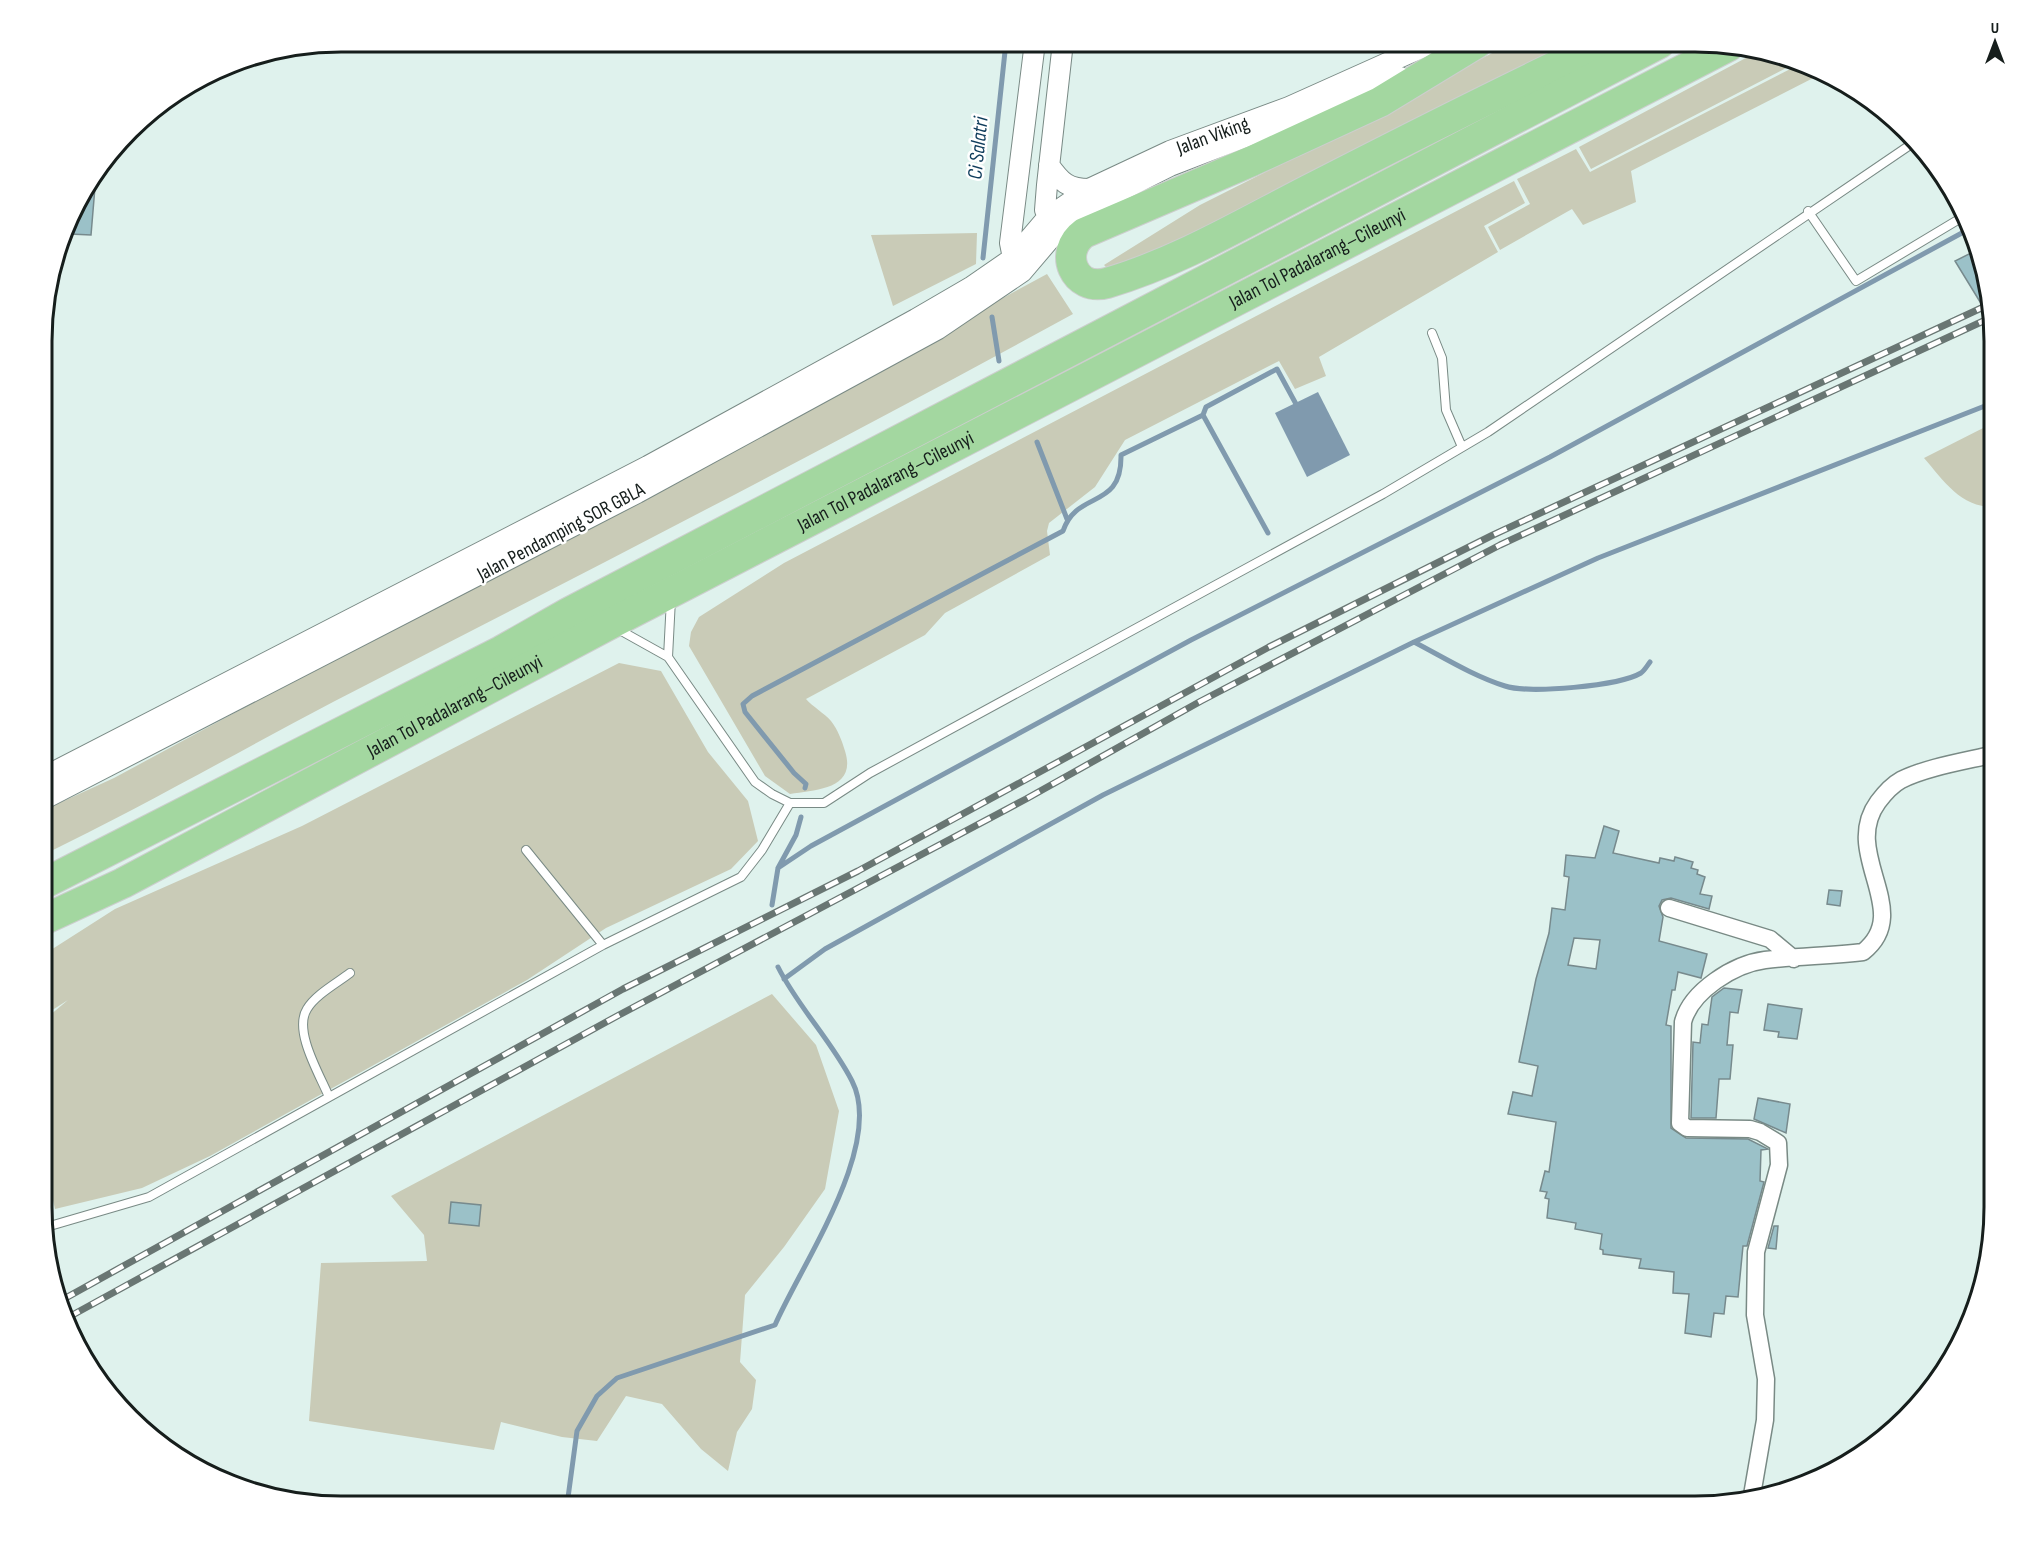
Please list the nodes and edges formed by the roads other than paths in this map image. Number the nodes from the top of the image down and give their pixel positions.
1 (1034, 52) edge
2 (1062, 52) edge
3 (1412, 52) edge
4 (1455, 52) edge
5 (1461, 52) edge
6 (1586, 52) edge
7 (1643, 52) edge
8 (1716, 53) edge
9 (1908, 145) edge
10 (1049, 165) junction
11 (1089, 189) junction
12 (1809, 211) junction
13 (1958, 220) edge
14 (1052, 225) junction
15 (1017, 265) junction
16 (1432, 333) dead end
17 (1462, 447) junction
18 (671, 592) junction
19 (610, 624) junction
20 (668, 657) junction
21 (1984, 757) edge
22 (52, 773) edge
23 (52, 795) edge
24 (790, 803) junction
25 (526, 850) dead end
26 (52, 879) edge
27 (1669, 908) dead end
28 (52, 916) edge
29 (603, 945) junction
30 (1794, 959) junction
31 (350, 973) dead end
32 (329, 1097) junction
33 (53, 1225) edge
34 (1753, 1490) edge

1 - 15 street
2 - 10 street
3 - 11 street, Jalan Viking
4 - 14 street, Jalan Viking
5 - 6 highway
7 - 26 highway, Jalan Tol Padalarang–Cileunyi
8 - 18 highway, Jalan Tol Padalarang–Cileunyi
9 - 12 lane
10 - 11 street
10 - 14 street
11 - 14 street, Jalan Viking
12 - 13 lane
12 - 17 lane
14 - 15 street, Jalan Viking
15 - 22 street, Jalan Pendamping SOR GBLA
15 - 23 street, Jalan Pendamping SOR GBLA
16 - 17 lane
17 - 24 lane
18 - 19 highway, Jalan Tol Padalarang–Cileunyi
18 - 20 lane
19 - 20 lane
19 - 28 highway, Jalan Tol Padalarang–Cileunyi
20 - 24 lane
21 - 30 street
24 - 29 lane
25 - 29 lane
27 - 30 street
29 - 32 lane
30 - 34 street
31 - 32 lane
32 - 33 lane

